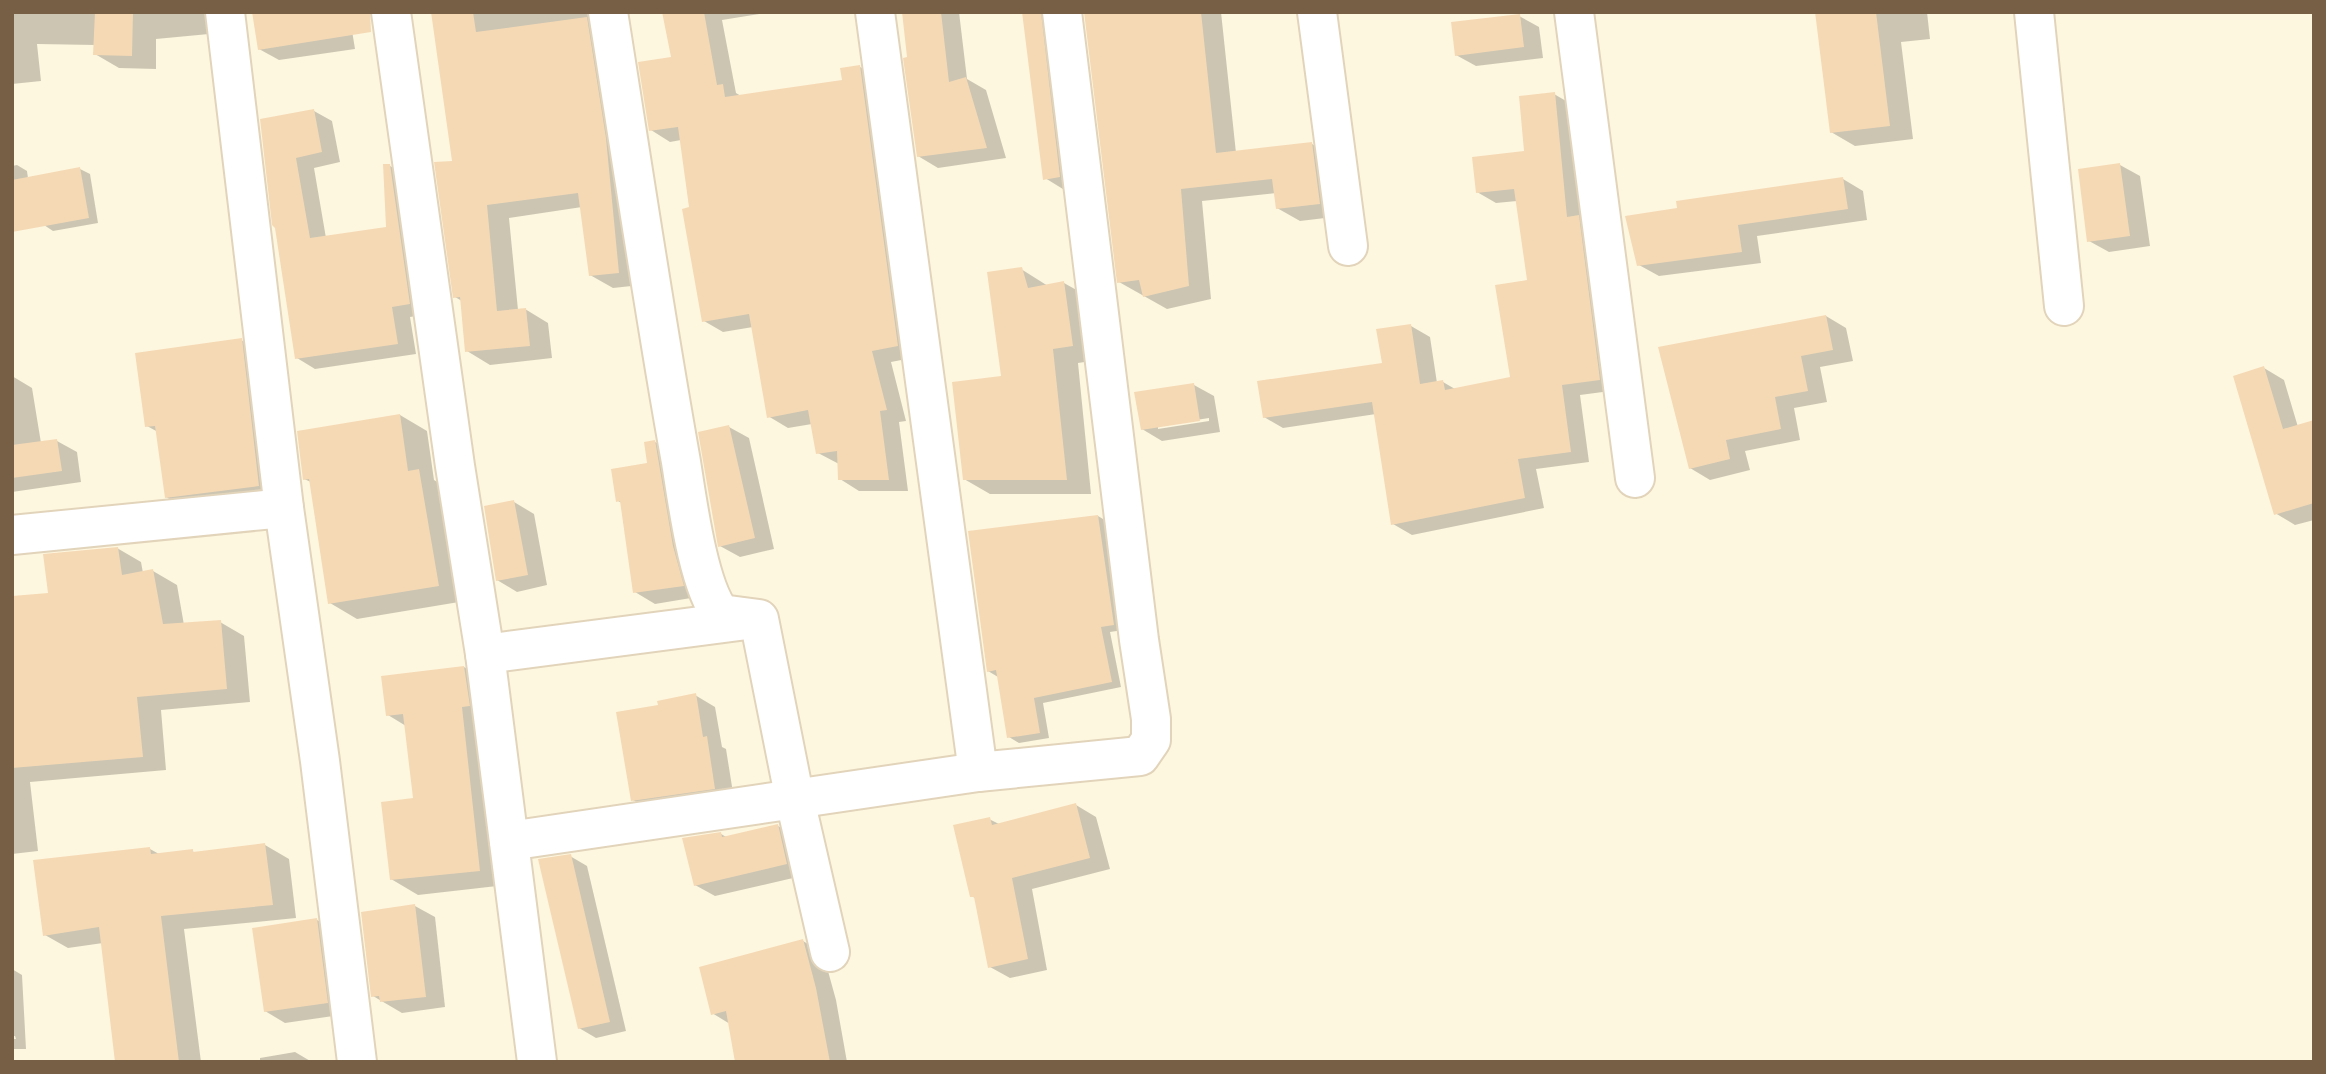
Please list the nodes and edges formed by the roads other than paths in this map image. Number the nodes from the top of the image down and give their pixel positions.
1 (225, 12) edge
2 (391, 12) edge
3 (608, 12) edge
4 (875, 12) edge
5 (1062, 12) edge
6 (1317, 12) edge
7 (1574, 12) edge
8 (2034, 12) edge
9 (1348, 246) dead end
10 (2064, 306) dead end
11 (1635, 478) dead end
12 (284, 508) junction
13 (12, 536) edge
14 (758, 619) junction
15 (485, 654) junction
16 (978, 772) junction
17 (795, 800) junction
18 (509, 841) junction
19 (830, 952) dead end
20 (357, 1062) edge
21 (537, 1062) edge

1 - 12 street
2 - 15 street
3 - 14 street
4 - 16 street
5 - 16 street
6 - 9 street
7 - 11 street
8 - 10 street
12 - 13 street
12 - 20 street
14 - 15 street
14 - 17 street
15 - 18 street
16 - 17 street
17 - 18 street
17 - 19 street
18 - 21 street

